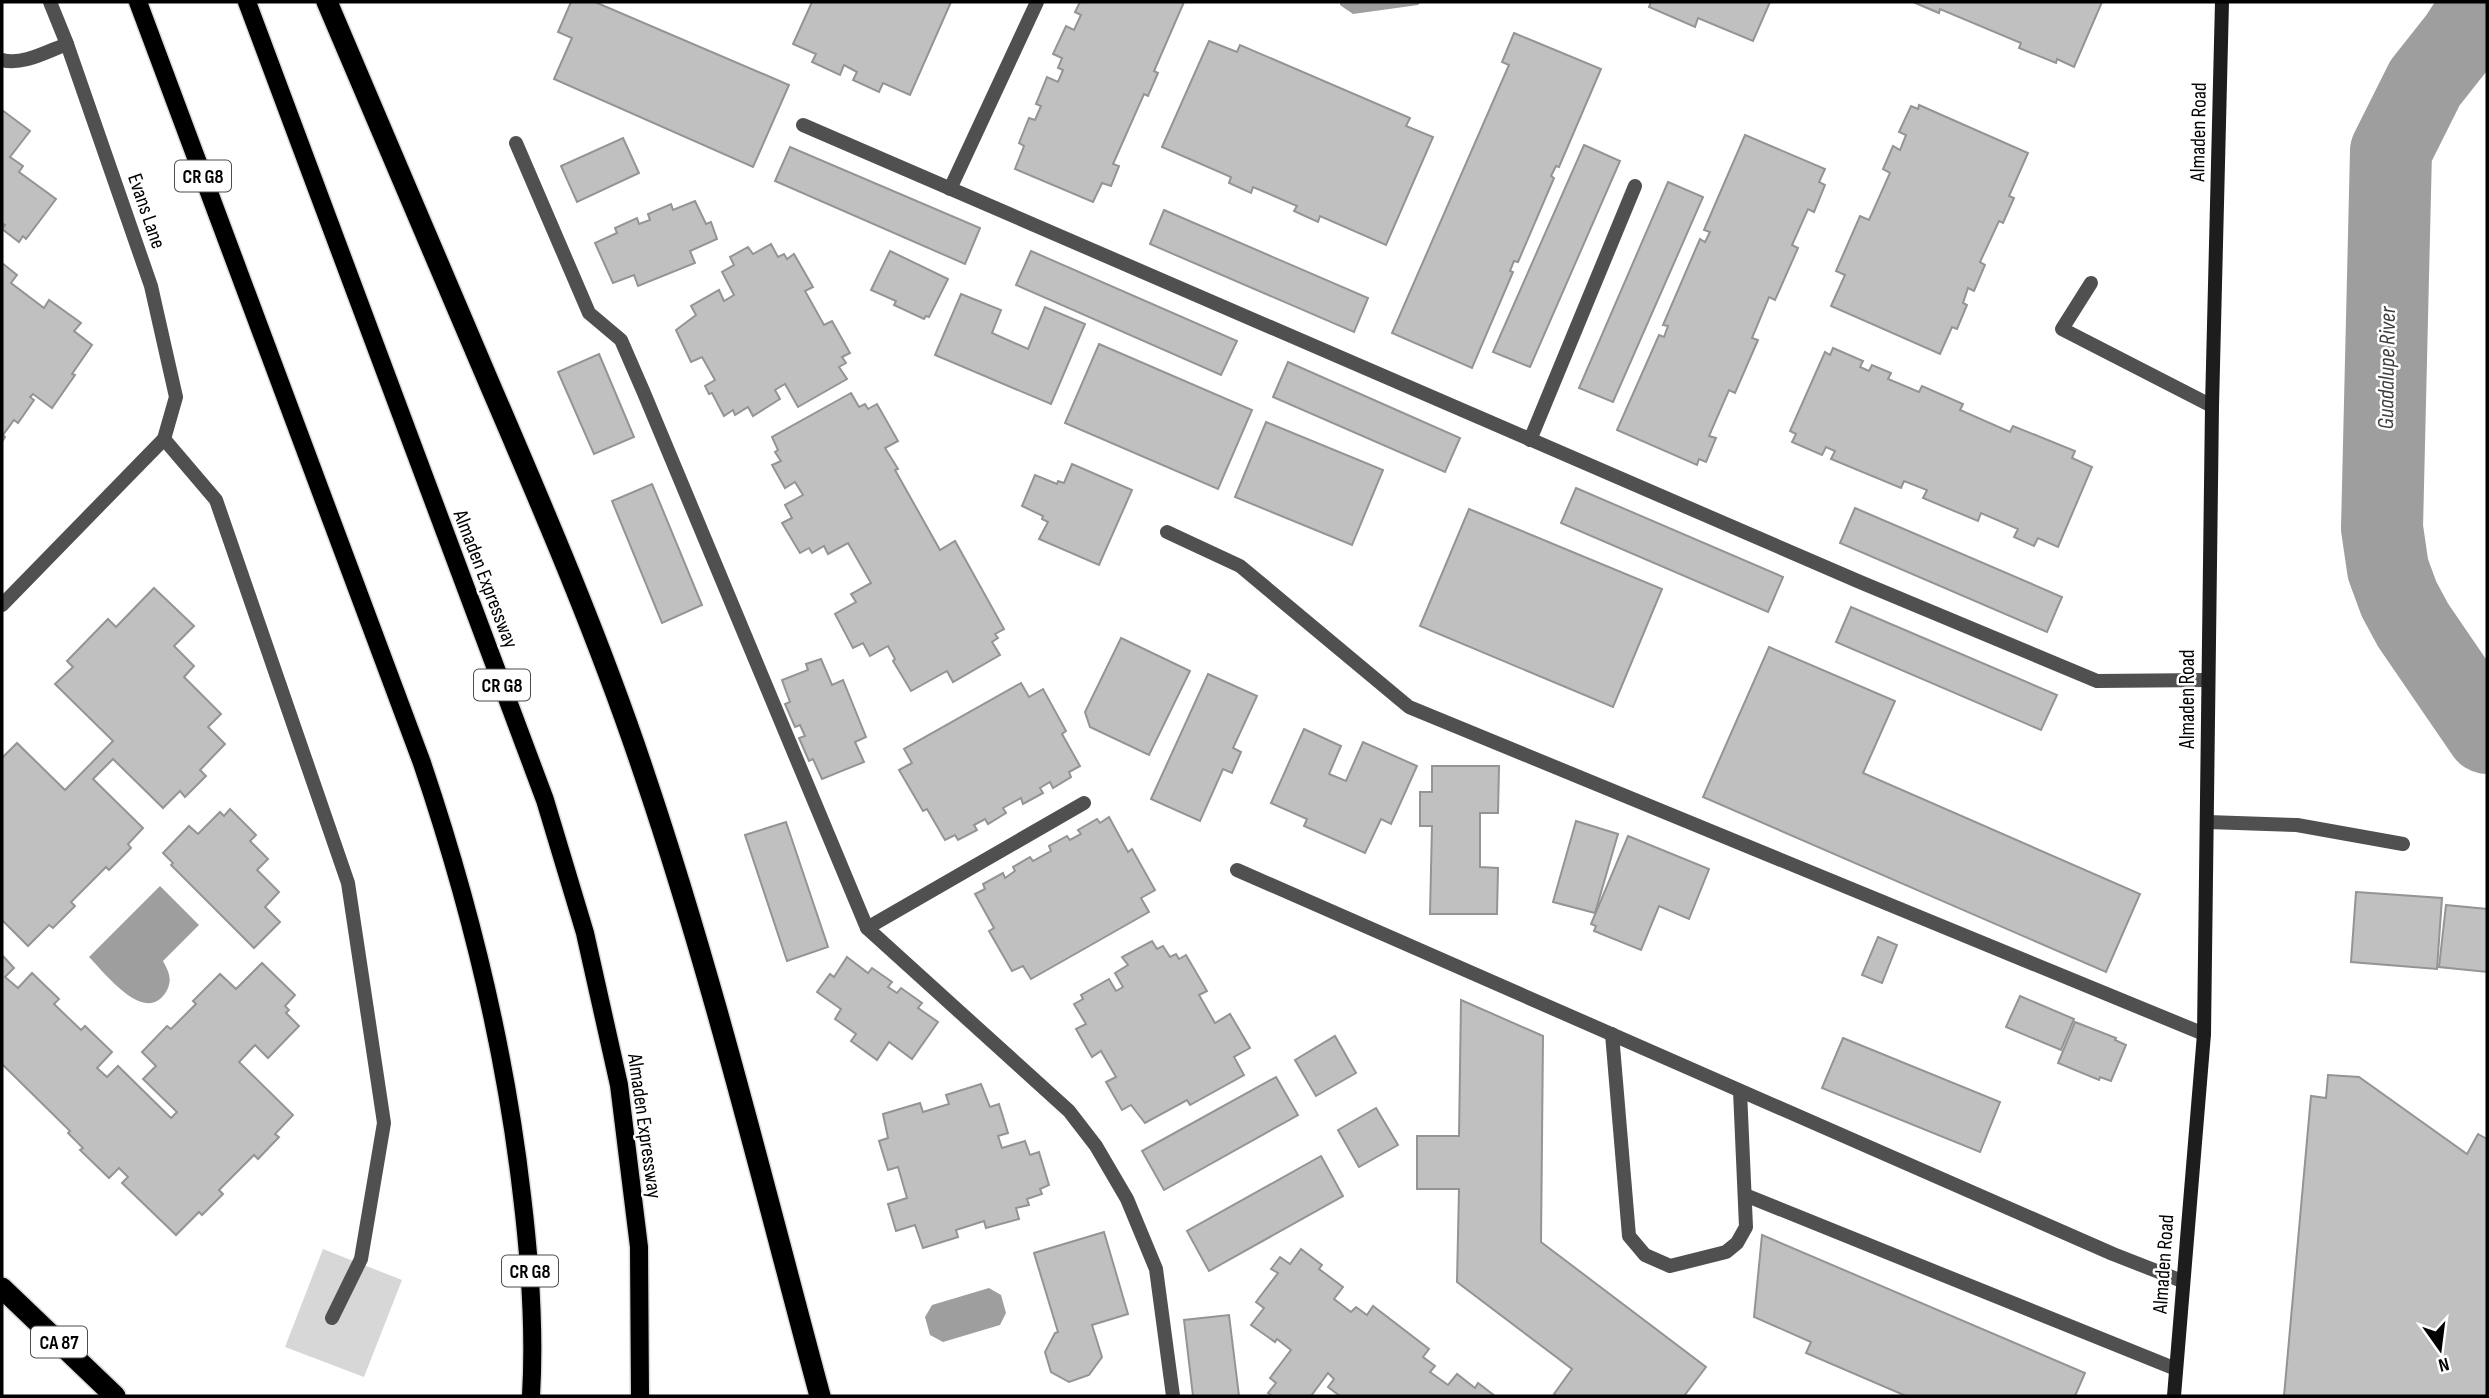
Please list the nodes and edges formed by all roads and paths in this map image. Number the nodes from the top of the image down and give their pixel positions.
1 (50, 2) edge
2 (138, 2) edge
3 (247, 2) edge
4 (327, 2) edge
5 (1037, 2) edge
6 (2222, 2) edge
7 (66, 44) junction
8 (2, 60) edge
9 (803, 125) dead end
10 (516, 143) dead end
11 (1635, 186) dead end
12 (950, 189) junction
13 (2091, 283) dead end
14 (2212, 406) junction
15 (164, 439) junction
16 (1530, 439) junction
17 (1167, 532) dead end
18 (2, 605) edge
19 (2208, 680) junction
20 (1084, 803) dead end
21 (2208, 822) junction
22 (2403, 844) dead end
23 (1237, 870) dead end
24 (867, 928) junction
25 (1612, 1034) junction
26 (2204, 1034) junction
27 (1740, 1091) junction
28 (1745, 1195) junction
29 (2182, 1281) junction
30 (2, 1288) edge
31 (332, 1318) dead end
32 (2176, 1369) junction
33 (115, 1396) edge
34 (531, 1396) edge
35 (640, 1396) edge
36 (820, 1396) edge
37 (1173, 1396) edge
38 (2174, 1396) edge

1 - 7 street, Evans Lane
2 - 34 main road, CR G8
3 - 35 main road, Almaden Expressway / CR G8
4 - 36 highway
5 - 12 street
6 - 14 street, Almaden Road
7 - 8 street
7 - 15 street, Evans Lane
9 - 12 street
10 - 24 street
11 - 16 street
12 - 16 street
13 - 14 street
14 - 19 street, Almaden Road
15 - 18 street
15 - 31 street
16 - 19 street
17 - 26 street
19 - 21 street, Almaden Road
20 - 24 street
21 - 22 street
21 - 26 street, Almaden Road
23 - 25 street
24 - 37 street
25 - 27 street
25 - 28 street
26 - 29 street, Almaden Road
27 - 28 street
27 - 29 street
28 - 32 street
29 - 32 street, Almaden Road
30 - 33 highway, CA 87
32 - 38 street, Almaden Road

